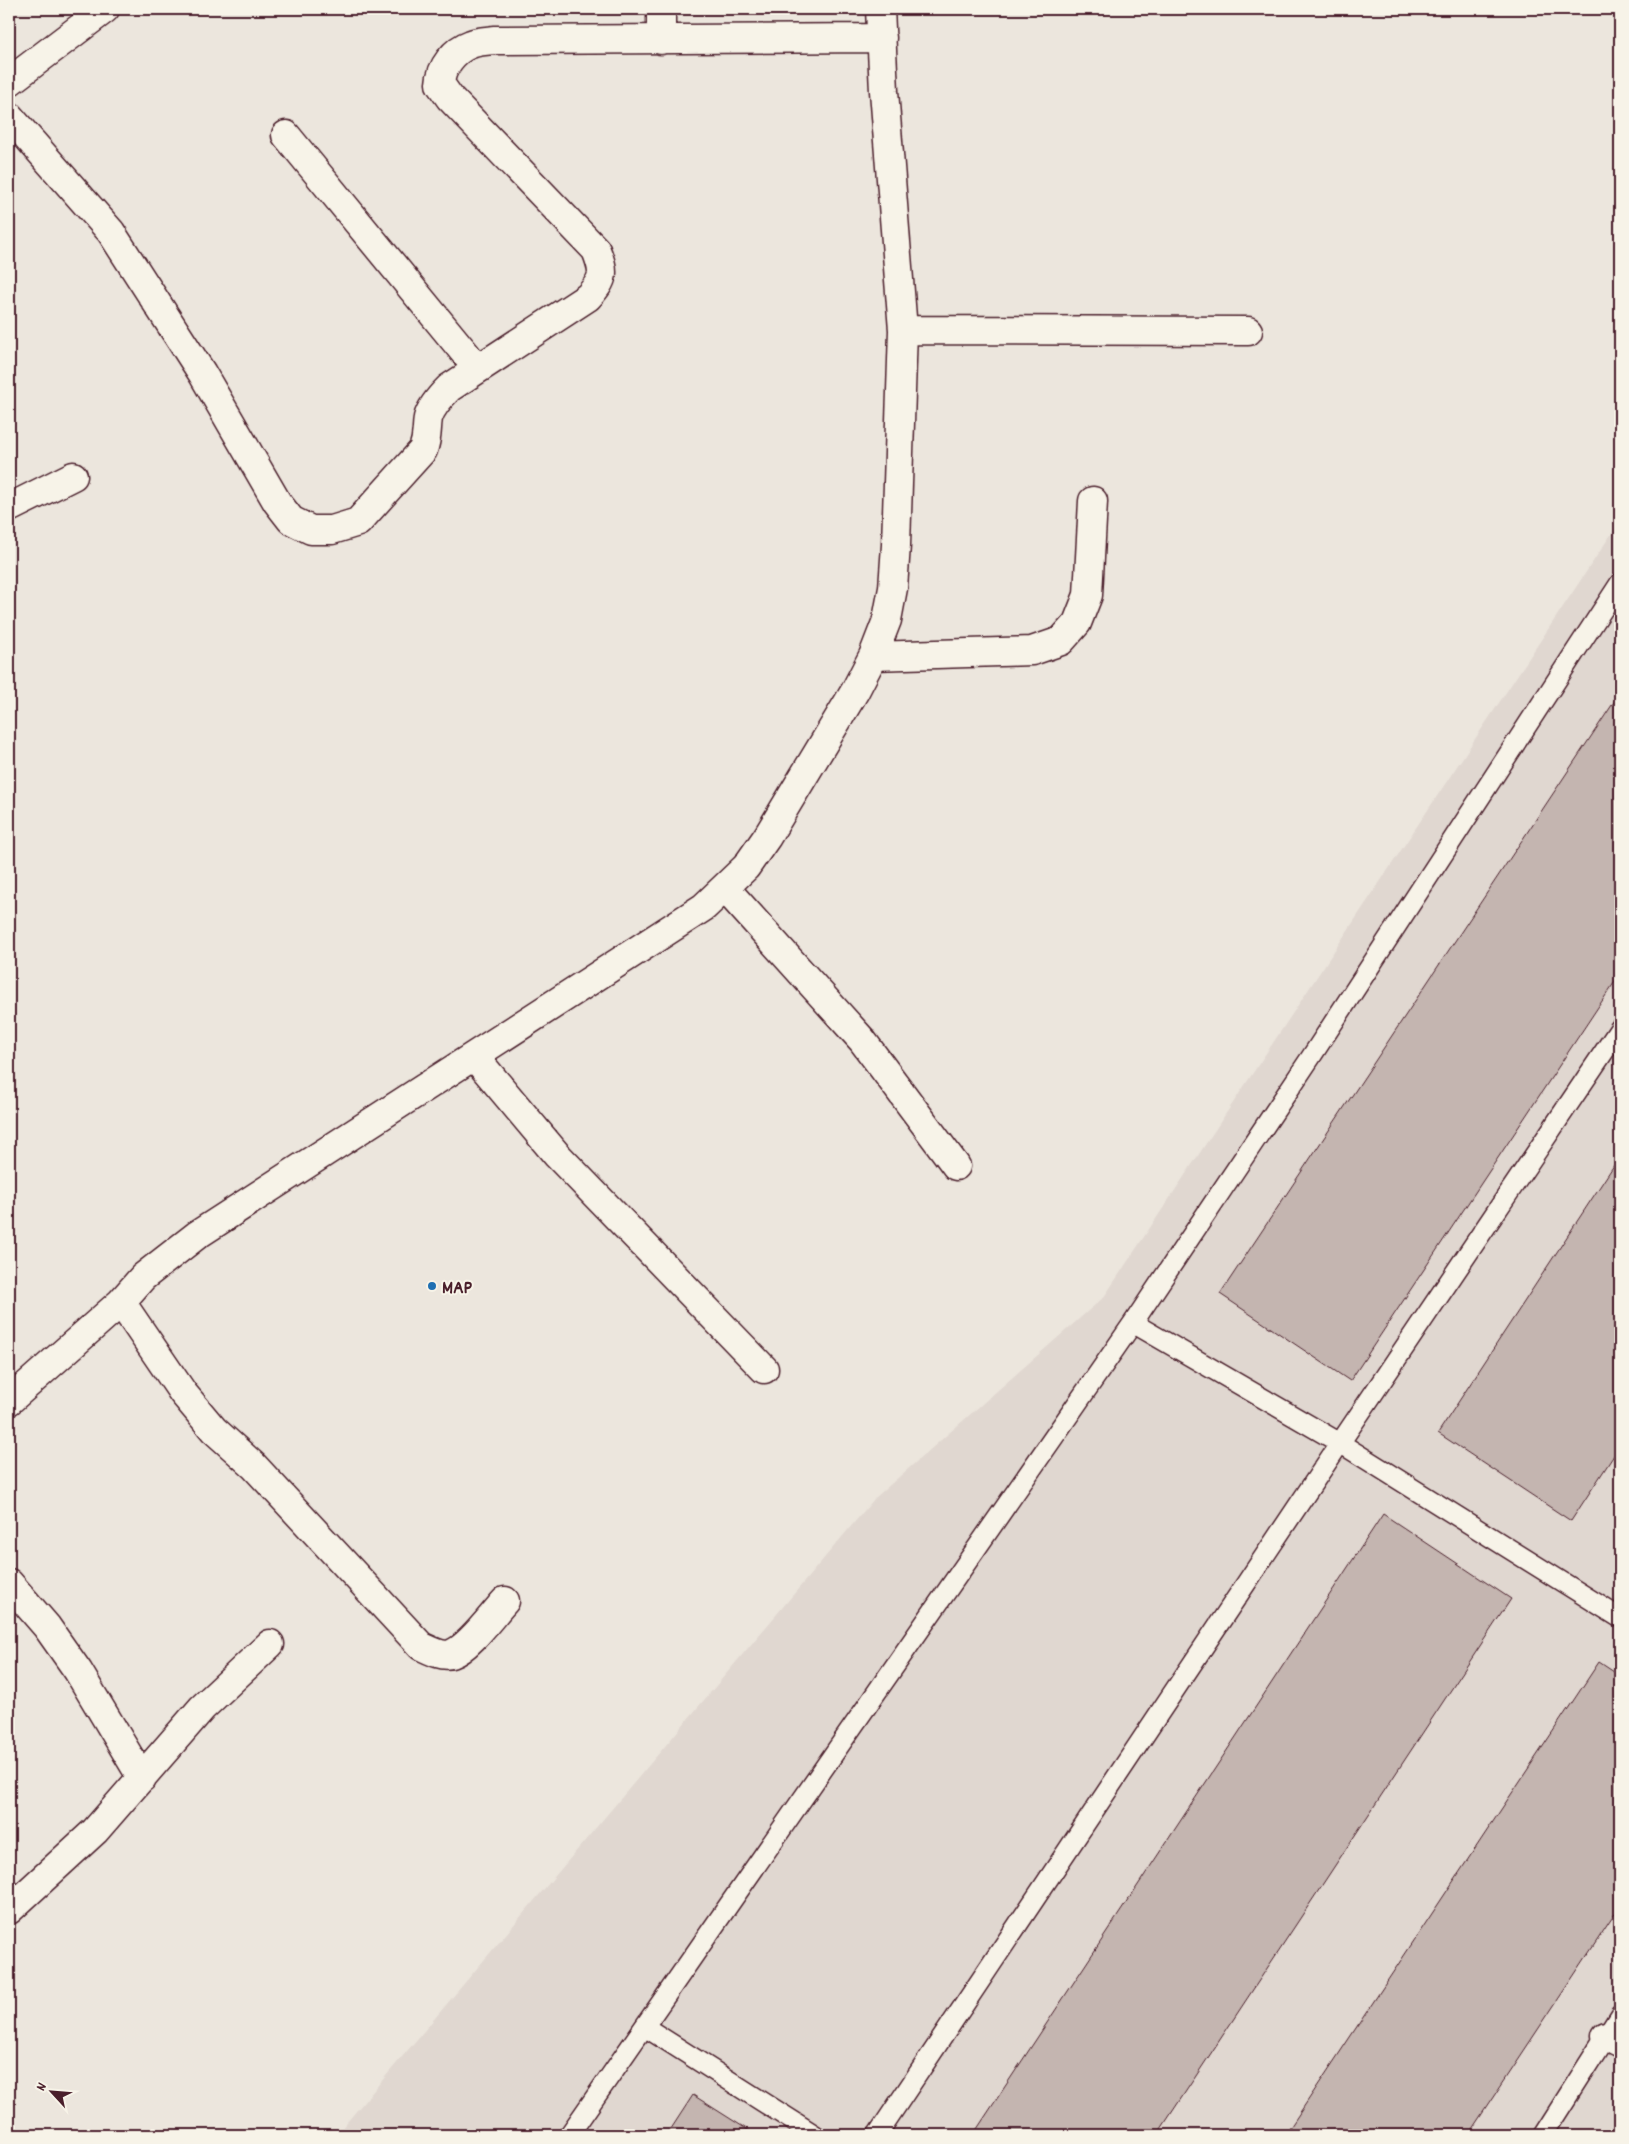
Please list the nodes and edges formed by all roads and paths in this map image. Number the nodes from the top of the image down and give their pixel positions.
1 (105, 9) edge
2 (661, 9) edge
3 (880, 9) edge
4 (882, 38) junction
5 (661, 40) junction
6 (9, 82) edge
7 (9, 116) edge
8 (286, 135) dead end
9 (903, 330) junction
10 (1248, 331) dead end
11 (478, 369) junction
12 (73, 476) dead end
13 (1093, 501) dead end
14 (9, 508) edge
15 (1620, 583) edge
16 (1614, 606) edge
17 (873, 656) junction
18 (725, 888) junction
19 (1620, 1028) edge
20 (474, 1056) junction
21 (956, 1166) dead end
22 (121, 1302) junction
23 (1134, 1323) junction
24 (764, 1368) dead end
25 (9, 1401) edge
26 (1340, 1443) junction
27 (9, 1583) edge
28 (505, 1601) dead end
29 (1620, 1618) edge
30 (270, 1644) dead end
31 (142, 1778) junction
32 (9, 1910) edge
33 (645, 2027) junction
34 (1616, 2031) edge
35 (570, 2135) edge
36 (815, 2135) edge
37 (877, 2135) edge
38 (1543, 2135) edge

1 - 6 street
2 - 5 street
3 - 4 street
4 - 5 street
4 - 9 street
5 - 11 street
7 - 11 street
8 - 11 street
9 - 10 street
9 - 17 street
12 - 14 street
13 - 17 street
15 - 16 lane
16 - 23 lane
17 - 18 street
18 - 20 street
18 - 21 street
19 - 26 lane
20 - 22 street
20 - 24 street
22 - 25 street
22 - 28 street
23 - 26 lane
23 - 33 lane
26 - 29 lane
26 - 37 lane
27 - 31 street
30 - 31 street
31 - 32 street
33 - 35 lane
33 - 36 lane
34 - 38 lane

